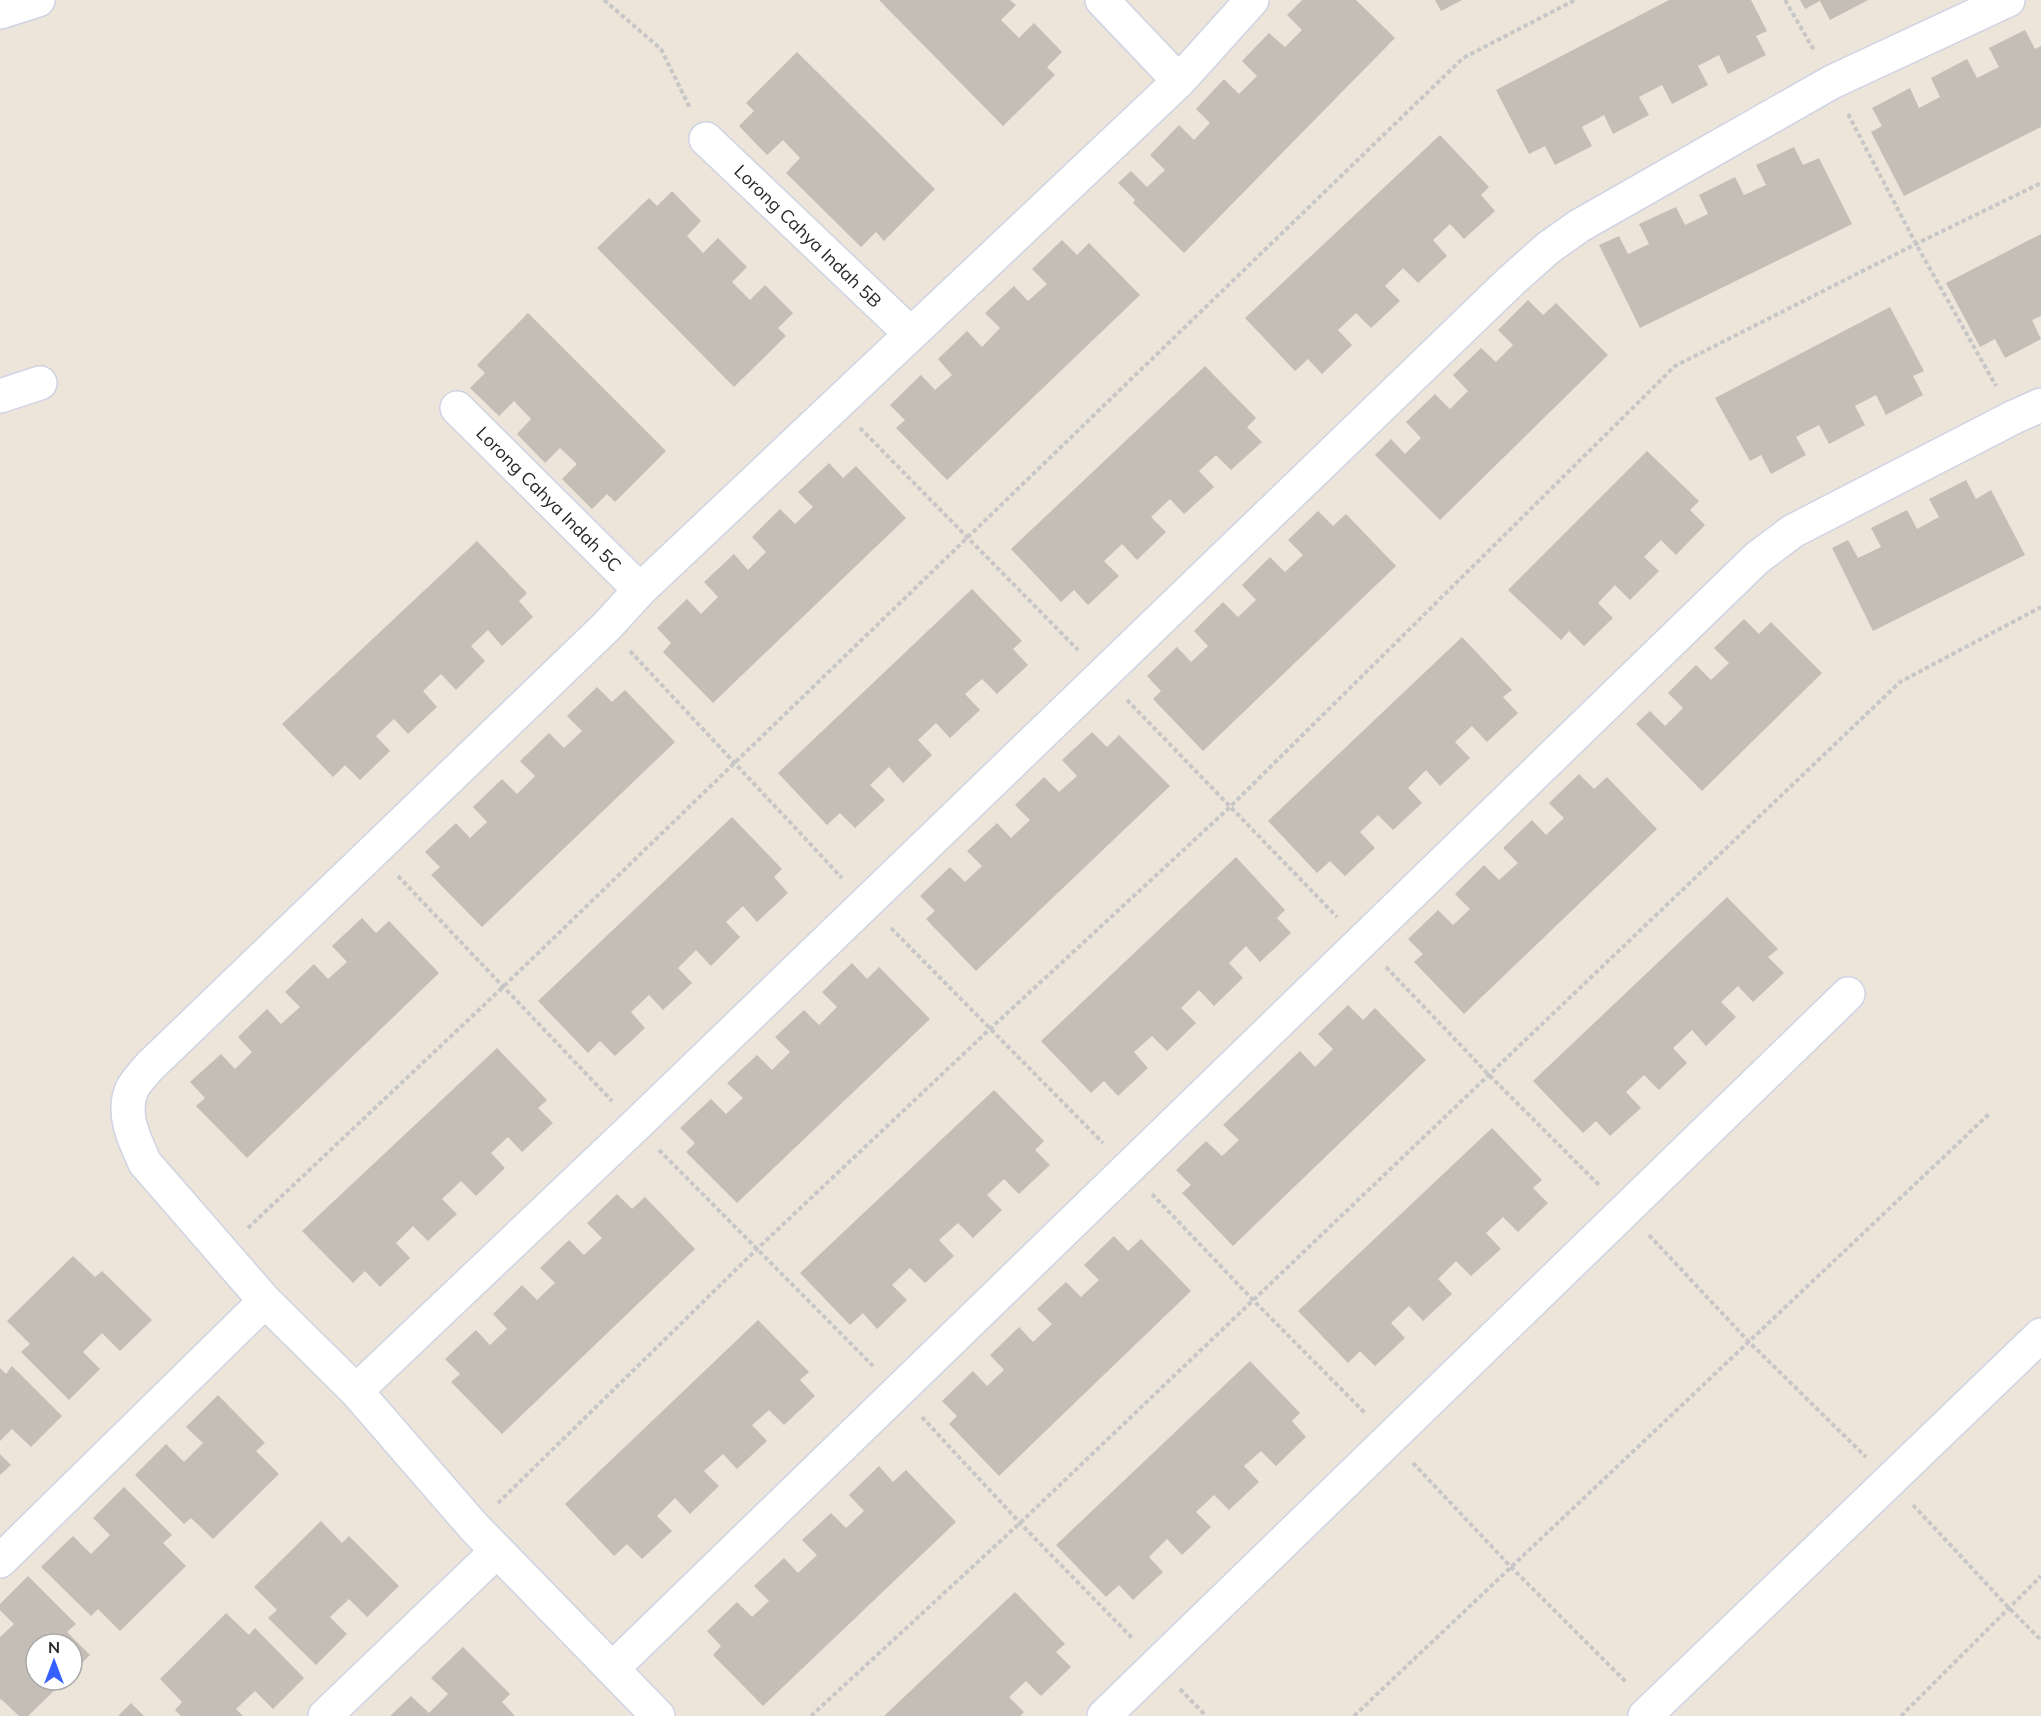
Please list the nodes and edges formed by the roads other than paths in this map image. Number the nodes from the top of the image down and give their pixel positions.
1 (38, 0) edge
2 (1102, 0) edge
3 (1252, 0) edge
4 (2008, 0) edge
5 (0, 12) edge
6 (1179, 81) junction
7 (706, 139) road end
8 (911, 334) junction
9 (40, 383) dead end
10 (0, 396) edge
11 (457, 408) dead end
12 (2027, 411) edge
13 (640, 590) junction
14 (1848, 994) dead end
15 (266, 1301) junction
16 (2041, 1335) edge
17 (356, 1391) junction
18 (497, 1551) junction
19 (0, 1561) edge
20 (612, 1669) junction
21 (325, 1716) edge
22 (658, 1716) edge
23 (1104, 1716) edge
24 (1645, 1716) edge

1 - 5 street
2 - 6 street
3 - 6 street
4 - 17 street
6 - 8 street
7 - 8 street, Lorong Cahya Indah 5B
8 - 13 street
9 - 10 street
11 - 13 street, Lorong Cahya Indah 5C
12 - 20 street
13 - 15 street
14 - 23 street
15 - 17 street
15 - 19 street
16 - 24 street
17 - 18 street
18 - 20 street
18 - 21 street
20 - 22 street

